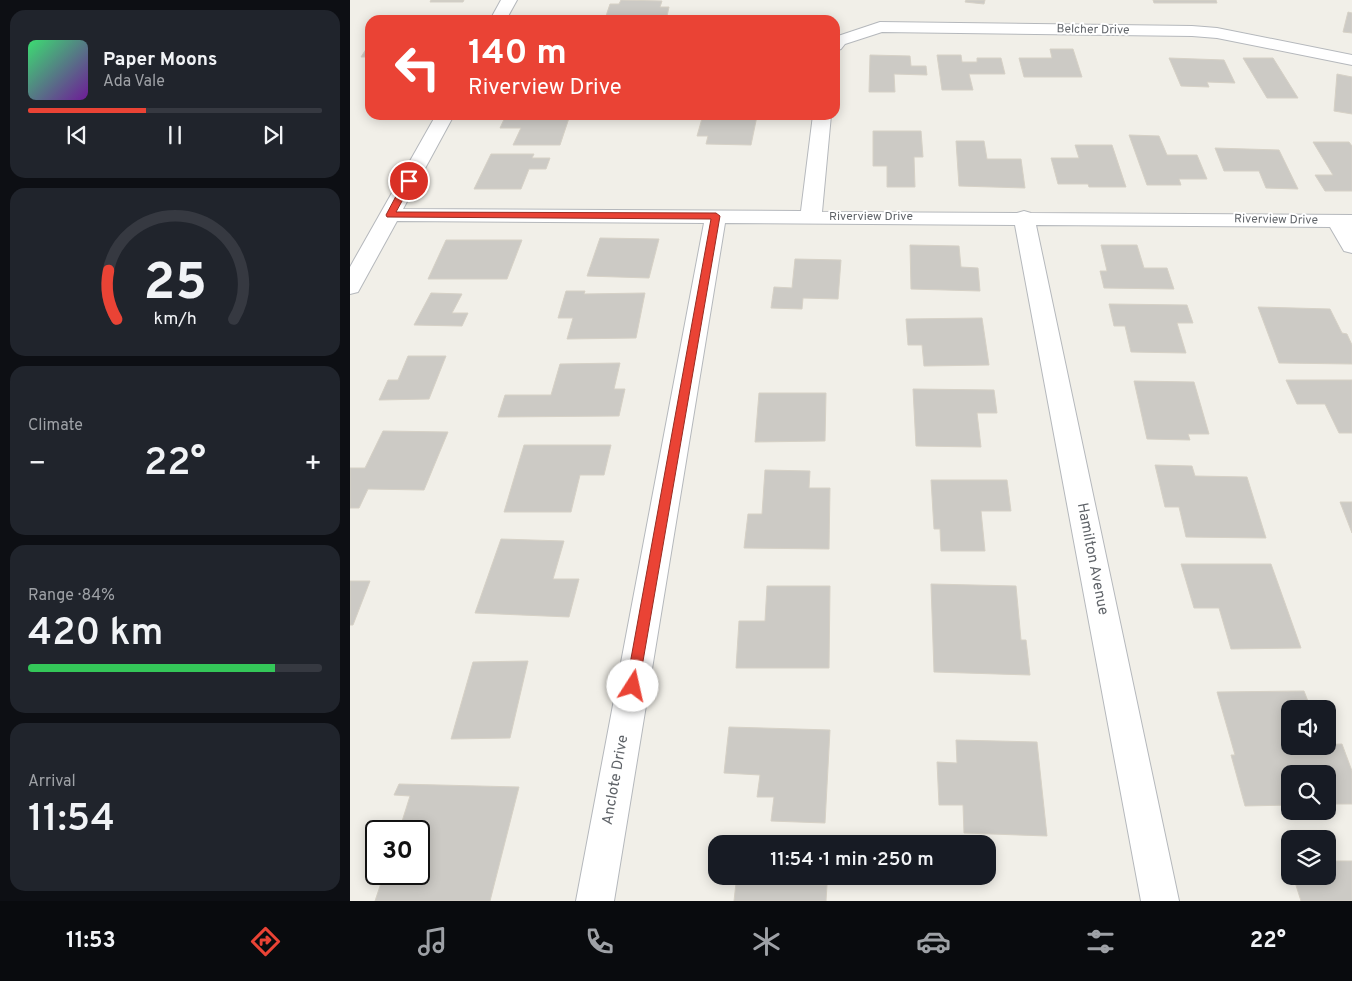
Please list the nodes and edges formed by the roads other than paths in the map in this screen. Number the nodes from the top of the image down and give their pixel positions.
1 (509, 0) edge
2 (501, 15) edge
3 (840, 41) edge
4 (1352, 60) edge
5 (442, 120) edge
6 (821, 120) edge
7 (390, 215) junction
8 (716, 216) junction
9 (811, 217) junction
10 (1024, 218) junction
11 (1345, 221) edge
12 (1352, 246) edge
13 (350, 287) edge
14 (595, 901) edge
15 (1160, 901) edge

1 - 2 street
3 - 4 street, Belcher Drive
5 - 7 street
6 - 9 street
7 - 8 street, Riverview Drive
7 - 13 street
8 - 9 street, Riverview Drive
8 - 14 street, Anclote Drive
9 - 10 street, Riverview Drive
10 - 11 street, Riverview Drive
10 - 15 street, Hamilton Avenue
11 - 12 street

